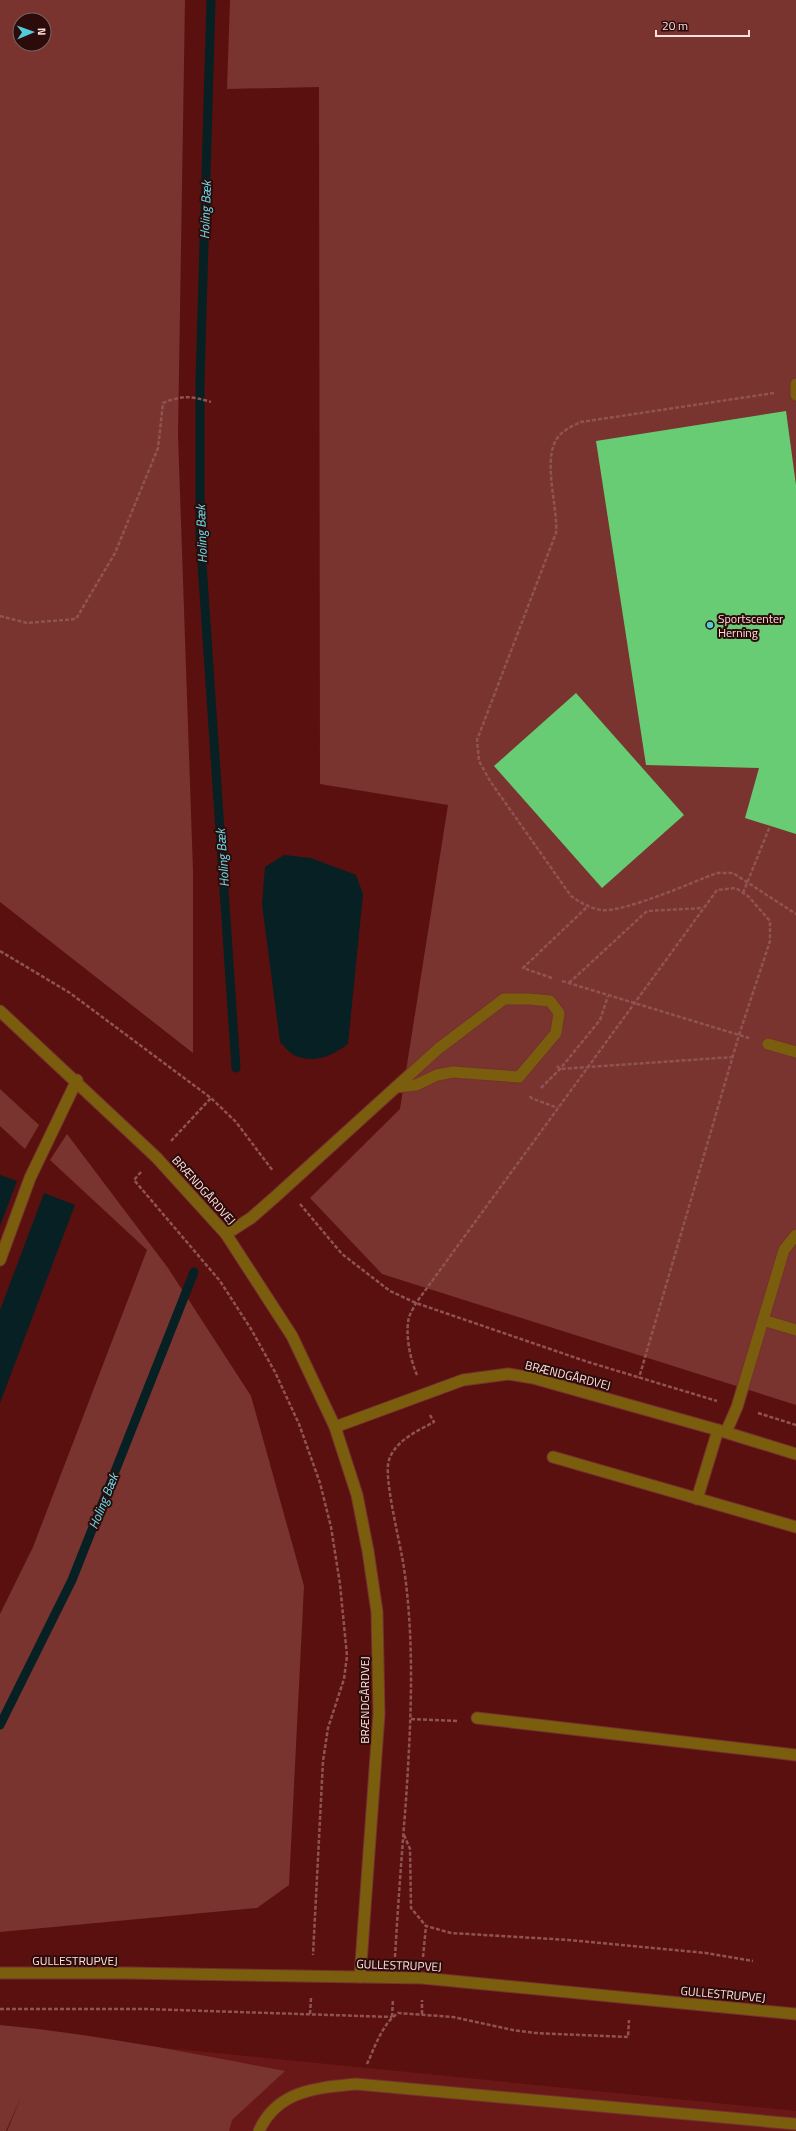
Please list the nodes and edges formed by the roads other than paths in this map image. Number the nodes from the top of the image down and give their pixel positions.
1 (0, 1011) edge
2 (768, 1044) road end
3 (796, 1052) edge
4 (77, 1080) junction
5 (397, 1087) junction
6 (226, 1234) junction
7 (796, 1235) edge
8 (0, 1260) edge
9 (763, 1320) junction
10 (796, 1330) edge
11 (335, 1427) junction
12 (722, 1431) junction
13 (796, 1454) edge
14 (553, 1456) dead end
15 (697, 1498) junction
16 (796, 1527) edge
17 (477, 1718) road end
18 (796, 1755) edge
19 (0, 1973) edge
20 (360, 1977) junction
21 (796, 2014) edge
22 (796, 2124) edge
23 (259, 2131) edge

1 - 4 street, BRÆNDGÅRDVEJ
2 - 3 street
4 - 6 street, BRÆNDGÅRDVEJ
4 - 8 street
5 - 5 street
5 - 6 street
6 - 11 street, BRÆNDGÅRDVEJ
7 - 9 street
9 - 10 street
9 - 12 street
11 - 12 street, BRÆNDGÅRDVEJ
11 - 20 street, BRÆNDGÅRDVEJ
12 - 13 street, BRÆNDGÅRDVEJ
12 - 15 street
14 - 15 street
15 - 16 street
17 - 18 street
19 - 20 street, GULLESTRUPVEJ
20 - 21 street, GULLESTRUPVEJ
22 - 23 street

